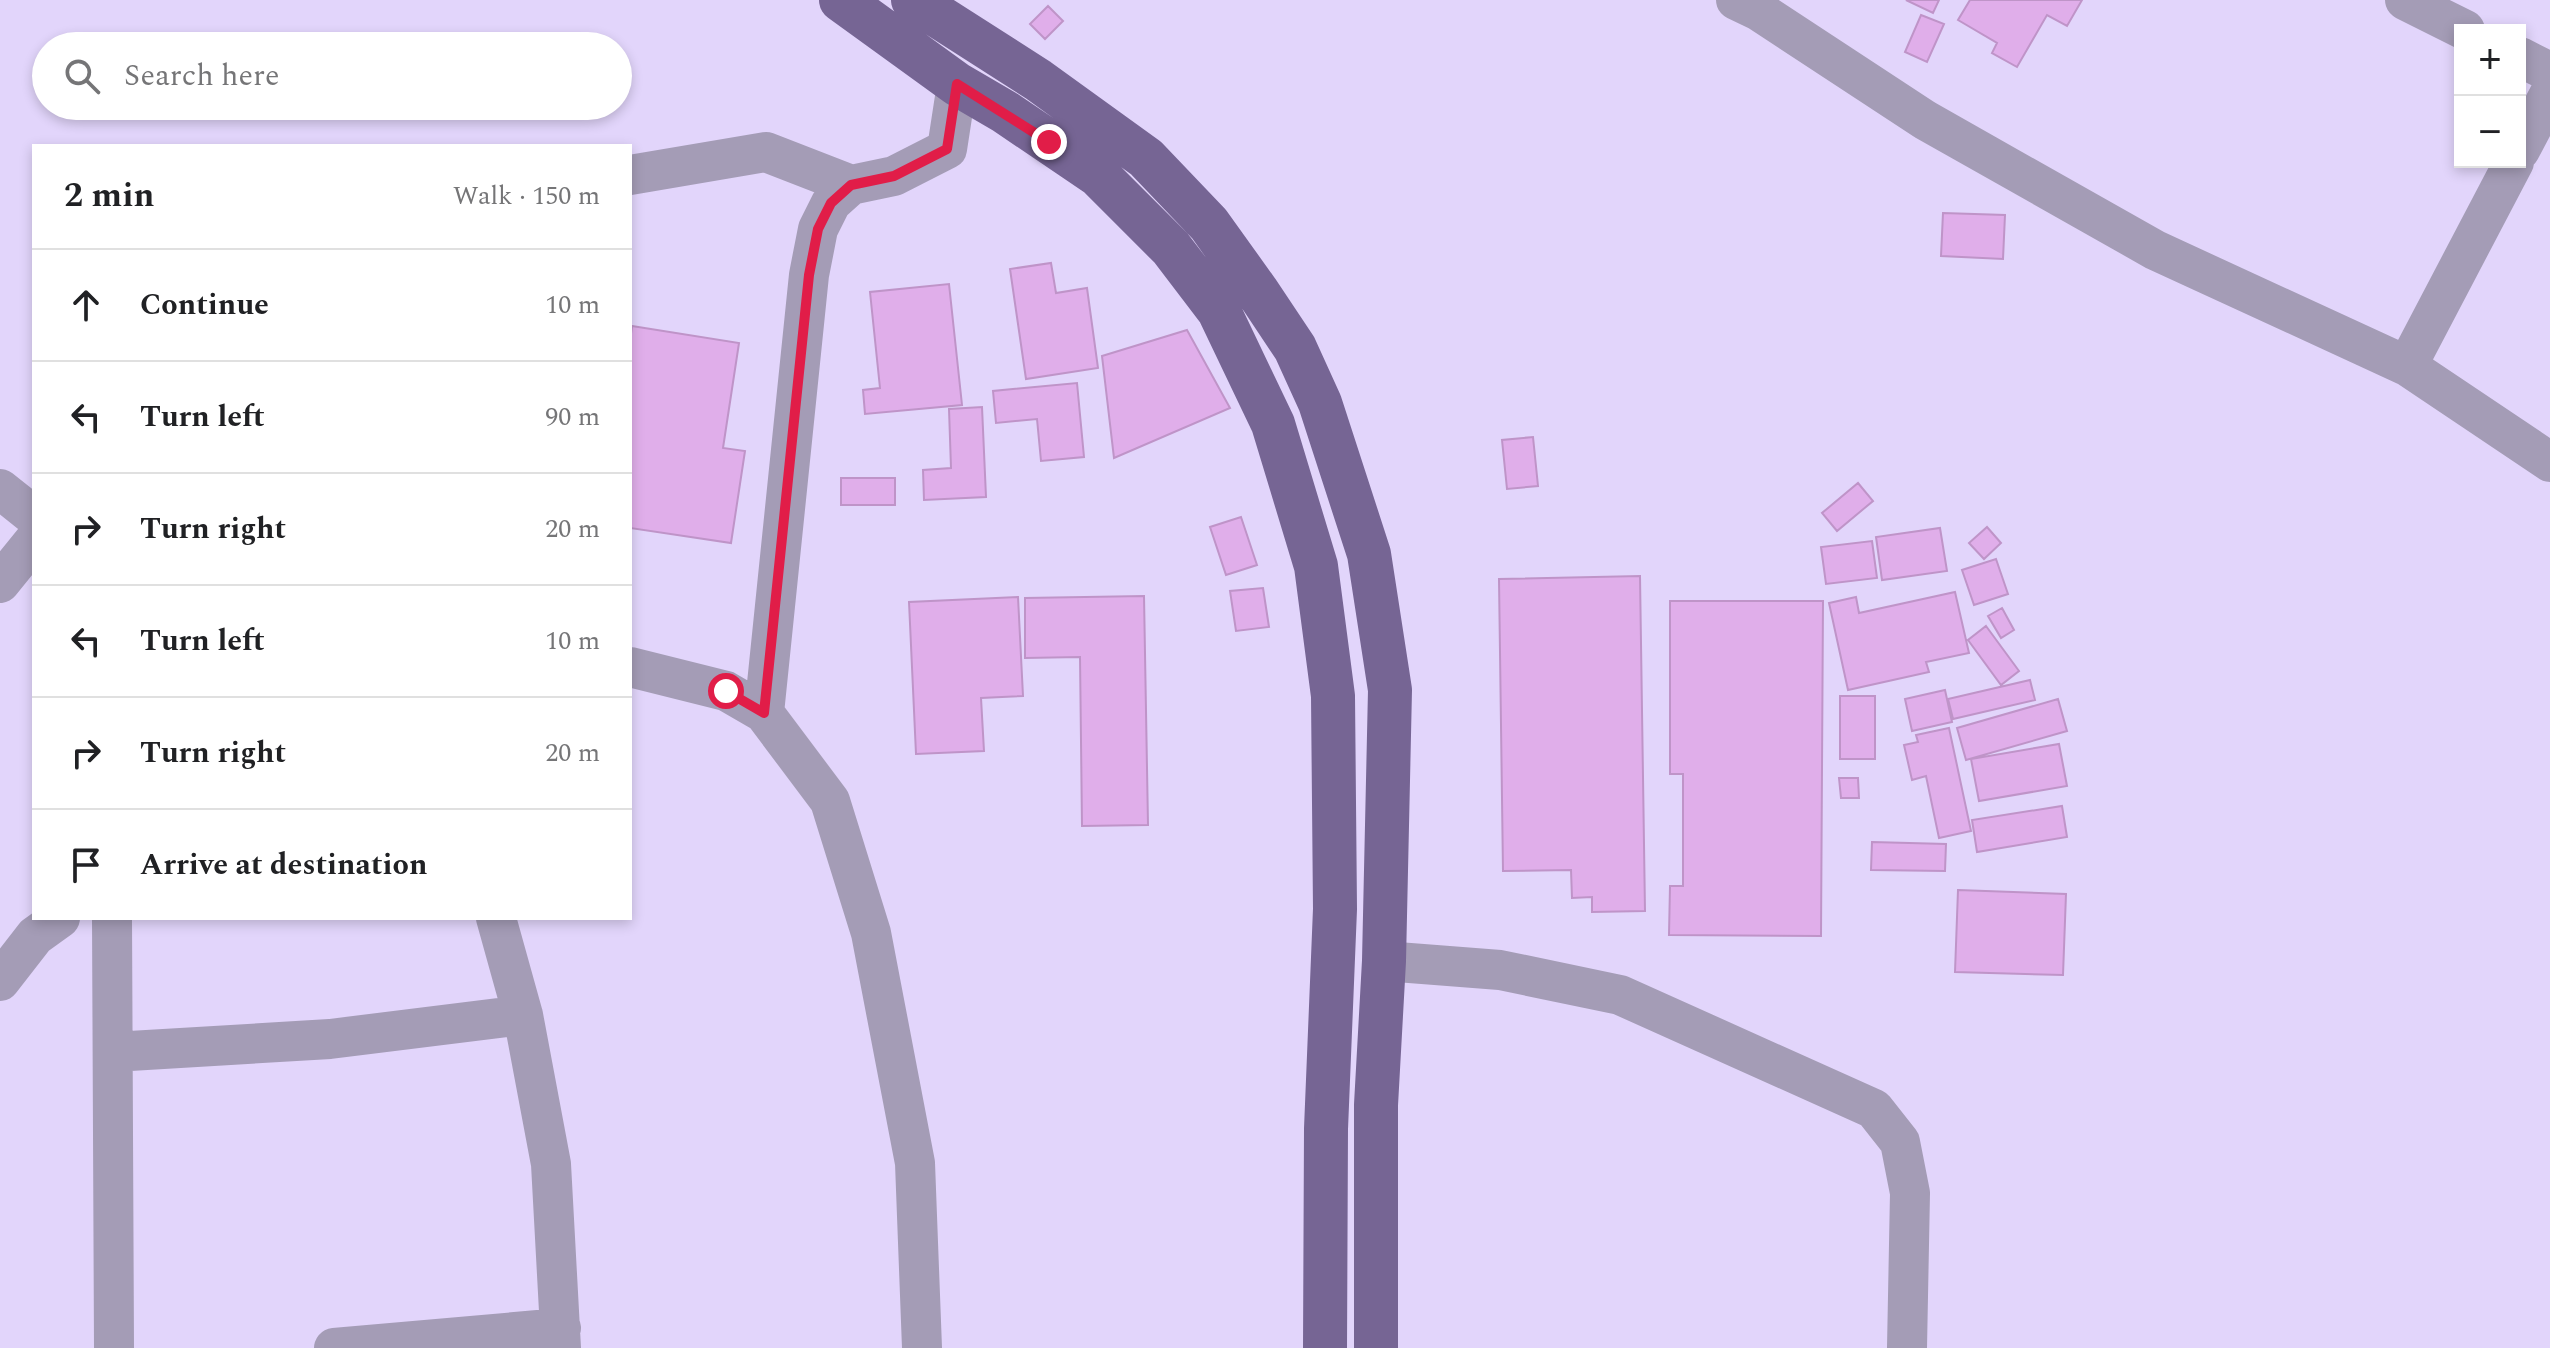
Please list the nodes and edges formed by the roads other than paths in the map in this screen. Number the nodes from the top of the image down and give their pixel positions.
1 (841, 0) edge
2 (913, 0) edge
3 (1736, 0) edge
4 (2405, 0) edge
5 (2454, 24) edge
6 (2526, 60) edge
7 (2550, 72) edge
8 (957, 84) junction
9 (2550, 93) edge
10 (2526, 139) edge
11 (2511, 168) edge
12 (632, 175) edge
13 (851, 185) junction
14 (2407, 366) junction
15 (2550, 462) edge
16 (0, 489) edge
17 (32, 514) edge
18 (32, 543) edge
19 (0, 583) edge
20 (632, 668) edge
21 (764, 713) junction
22 (57, 920) edge
23 (112, 920) edge
24 (497, 920) edge
25 (1384, 961) junction
26 (0, 981) edge
27 (523, 1015) junction
28 (113, 1052) junction
29 (561, 1338) edge
30 (114, 1348) edge
31 (334, 1348) edge
32 (922, 1348) edge
33 (1325, 1348) edge
34 (1376, 1348) edge
35 (1907, 1348) edge

1 - 8 main road
2 - 25 main road
3 - 14 street
4 - 5 street
6 - 7 street
8 - 13 street
8 - 33 main road
9 - 10 street
11 - 14 street
12 - 13 street
13 - 21 street
14 - 15 street
16 - 17 street
18 - 19 street
20 - 21 street
21 - 32 street
22 - 26 street
23 - 28 street
24 - 27 street
25 - 34 main road
25 - 35 street
27 - 28 street
27 - 29 street
28 - 30 street
29 - 31 street

